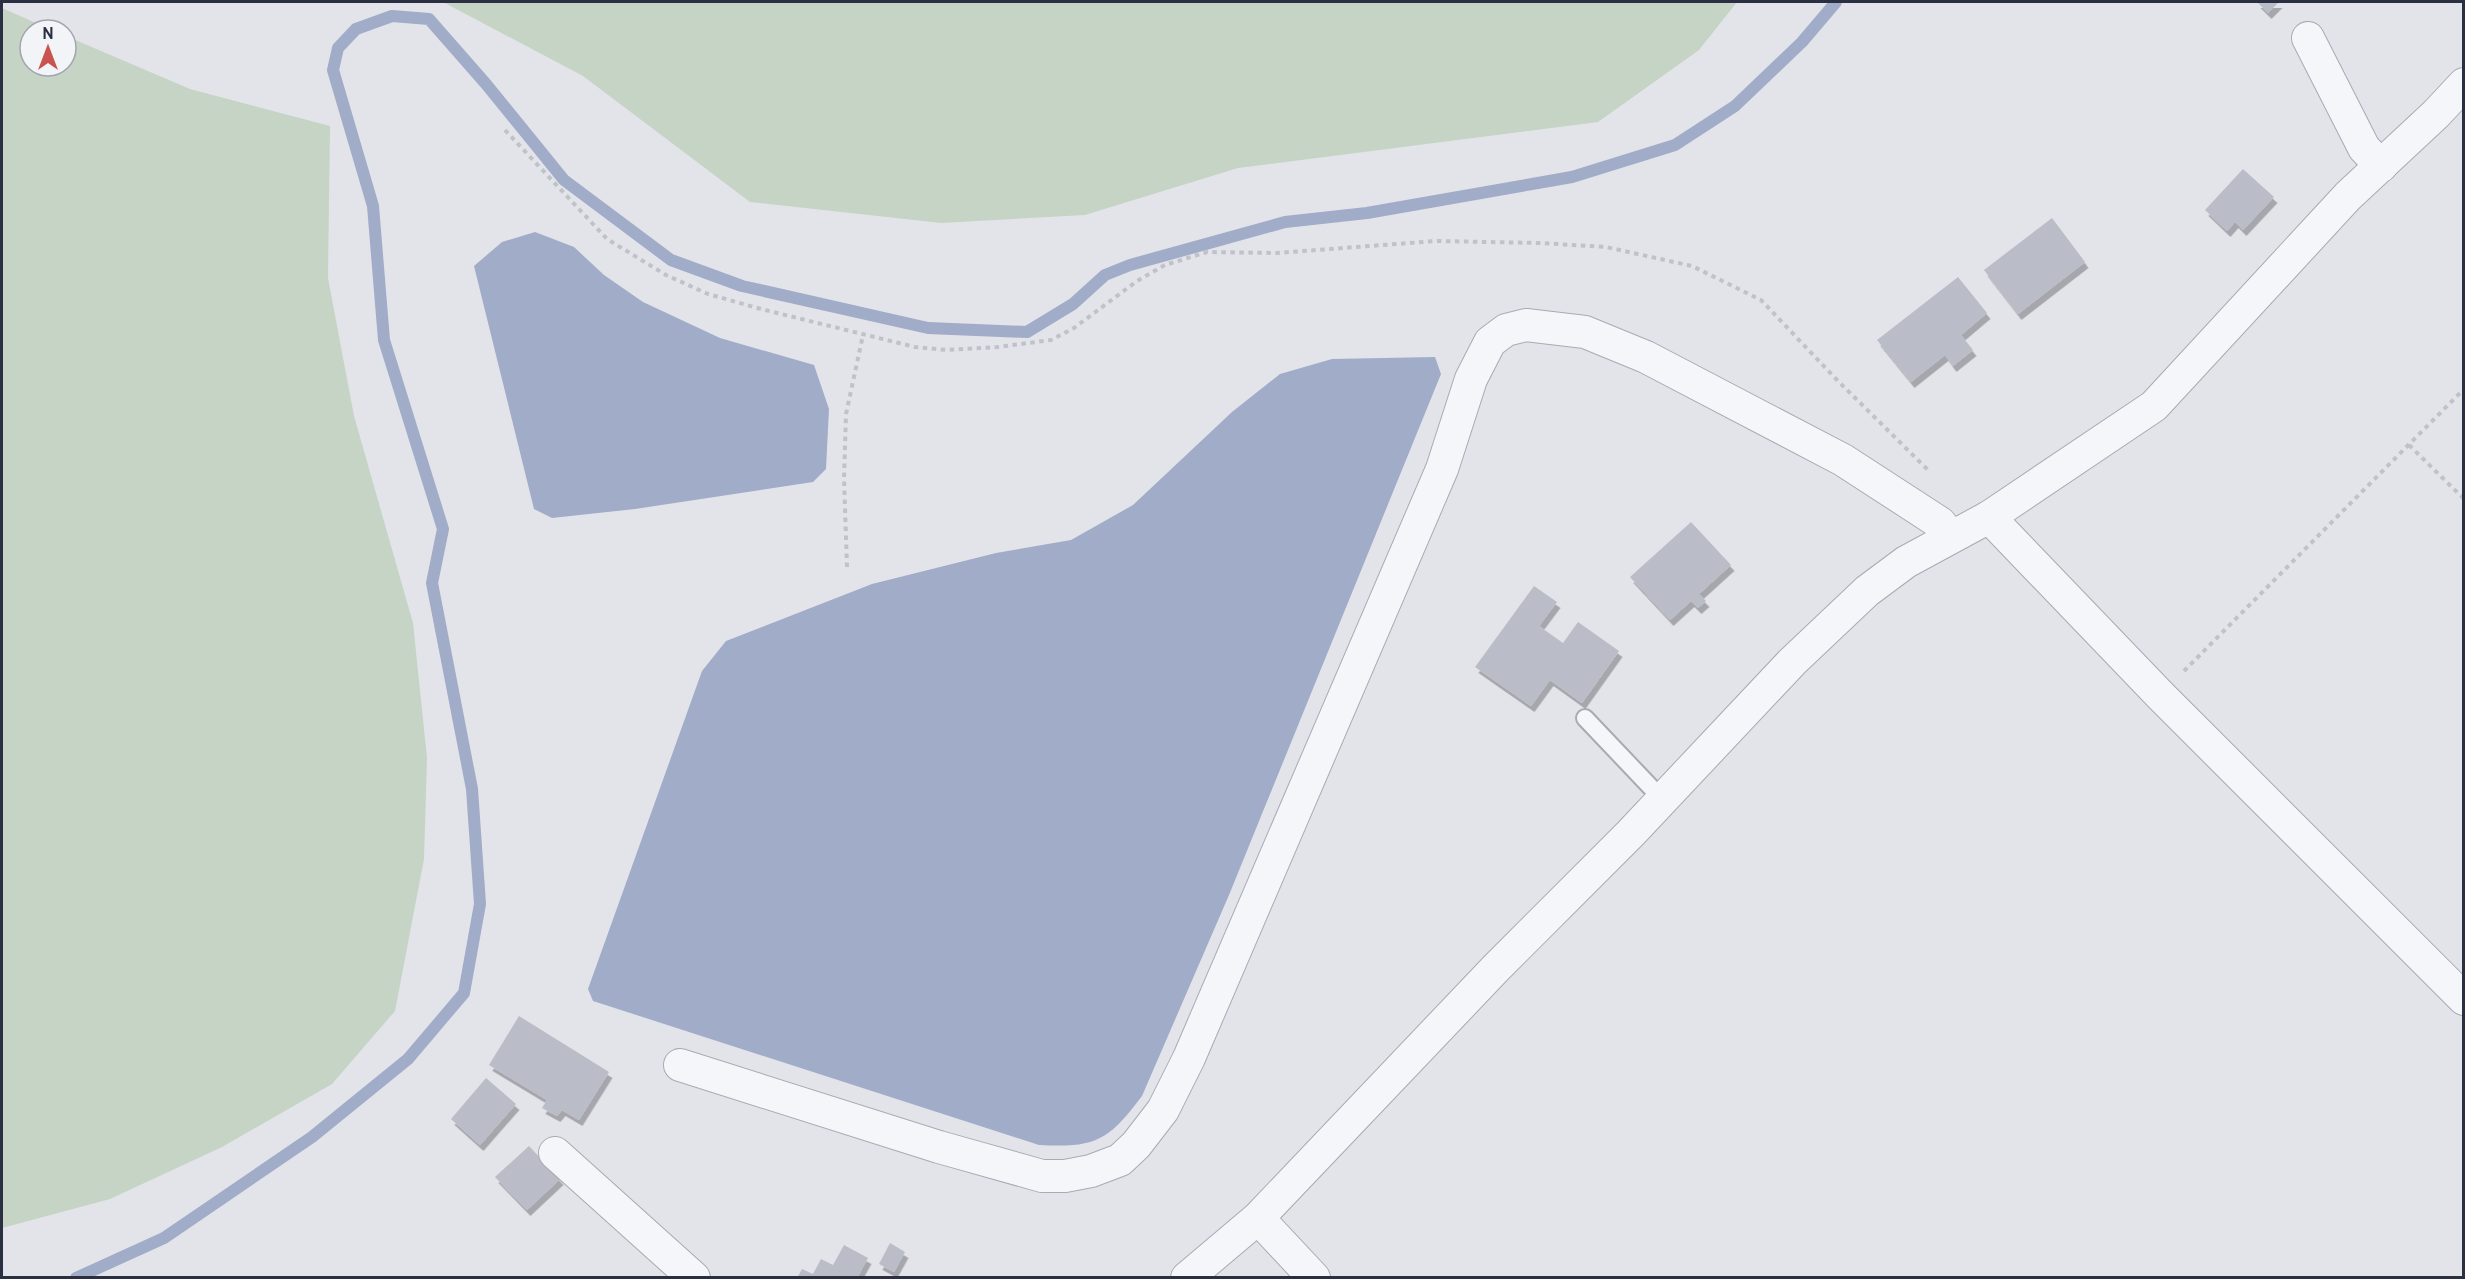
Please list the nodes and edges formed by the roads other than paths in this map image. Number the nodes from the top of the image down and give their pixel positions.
1 (2308, 38) dead end
2 (2463, 84) edge
3 (2380, 166) junction
4 (1989, 517) junction
5 (1951, 537) junction
6 (1585, 718) dead end
7 (1662, 799) junction
8 (2463, 999) edge
9 (680, 1065) dead end
10 (555, 1153) dead end
11 (1258, 1218) junction
12 (694, 1278) edge
13 (1187, 1278) edge
14 (1314, 1278) edge

1 - 3 street
2 - 3 street
3 - 4 street
4 - 5 street
4 - 8 street
5 - 7 street
5 - 9 street
6 - 7 lane
7 - 11 street
10 - 12 street
11 - 13 street
11 - 14 street

